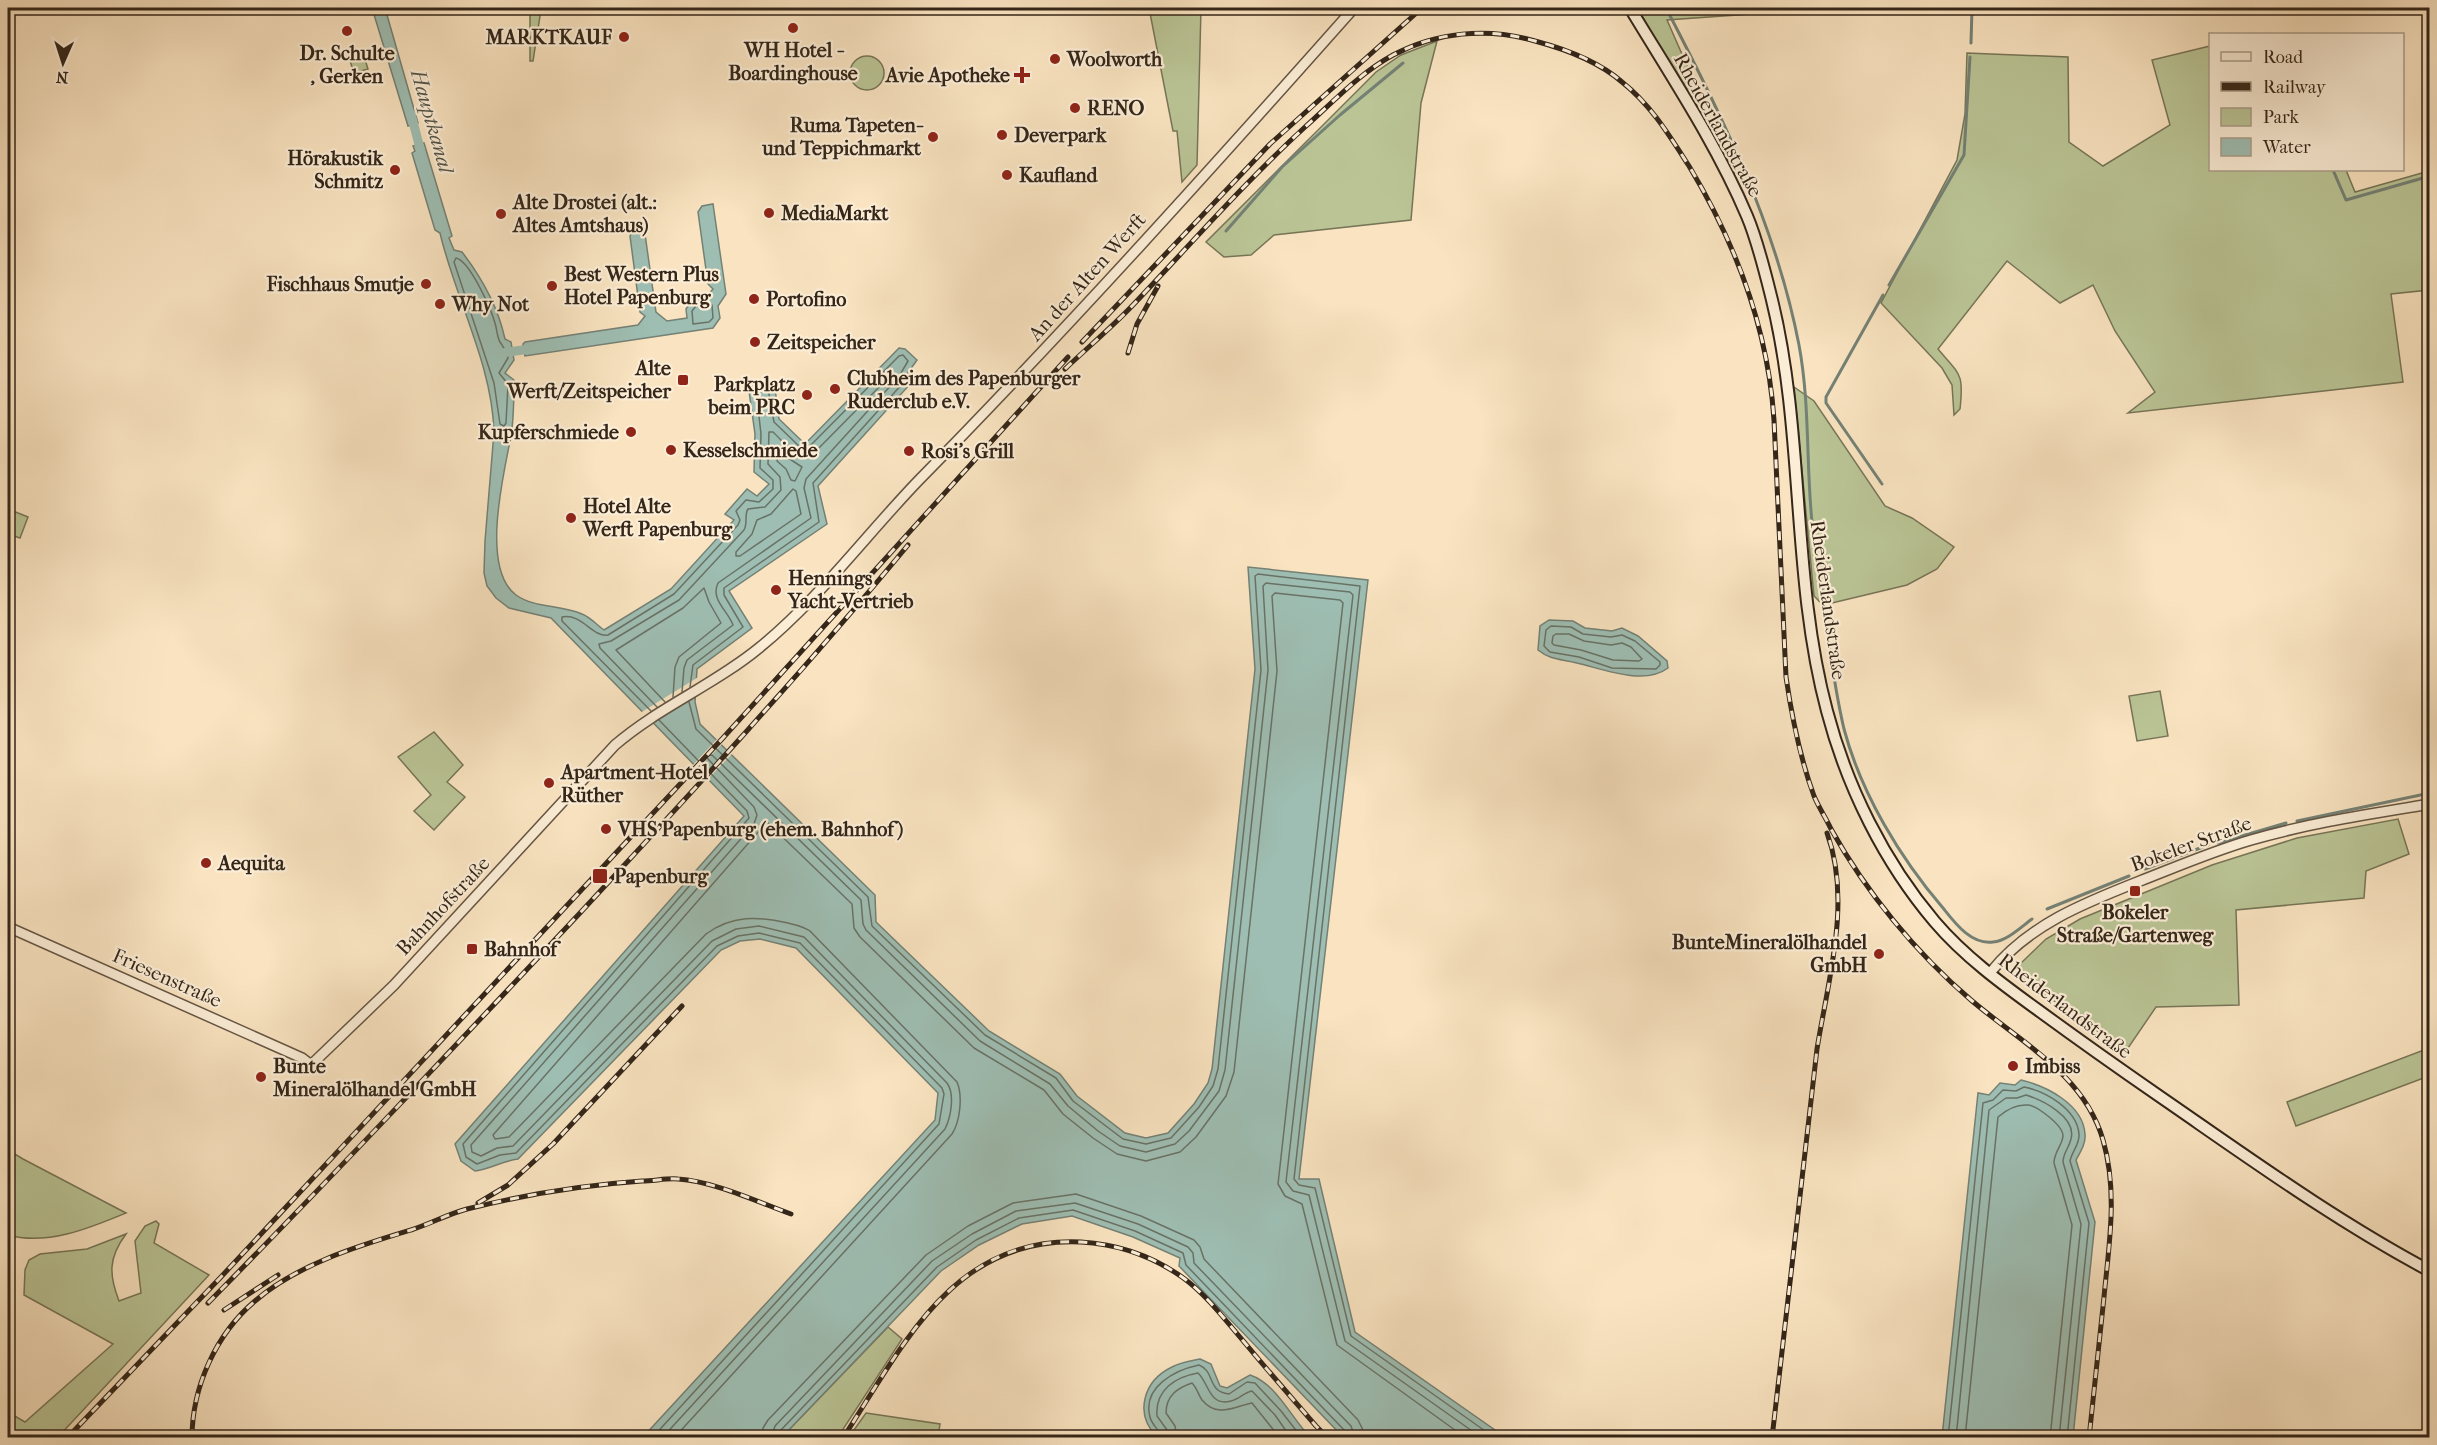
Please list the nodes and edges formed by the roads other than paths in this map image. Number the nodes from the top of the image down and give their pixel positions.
1 (1354, 8) edge
2 (1630, 8) edge
3 (636, 727) joint
4 (2430, 804) edge
5 (8, 927) edge
6 (1990, 973) junction
7 (311, 1065) joint
8 (2430, 1270) edge

1 - 3 street, An der Alten Werft
2 - 6 main road, Rheiderlandstraße
3 - 7 street, Bahnhofstraße
4 - 6 street, Bokeler Straße
5 - 7 street, Friesenstraße
6 - 8 main road, Rheiderlandstraße

